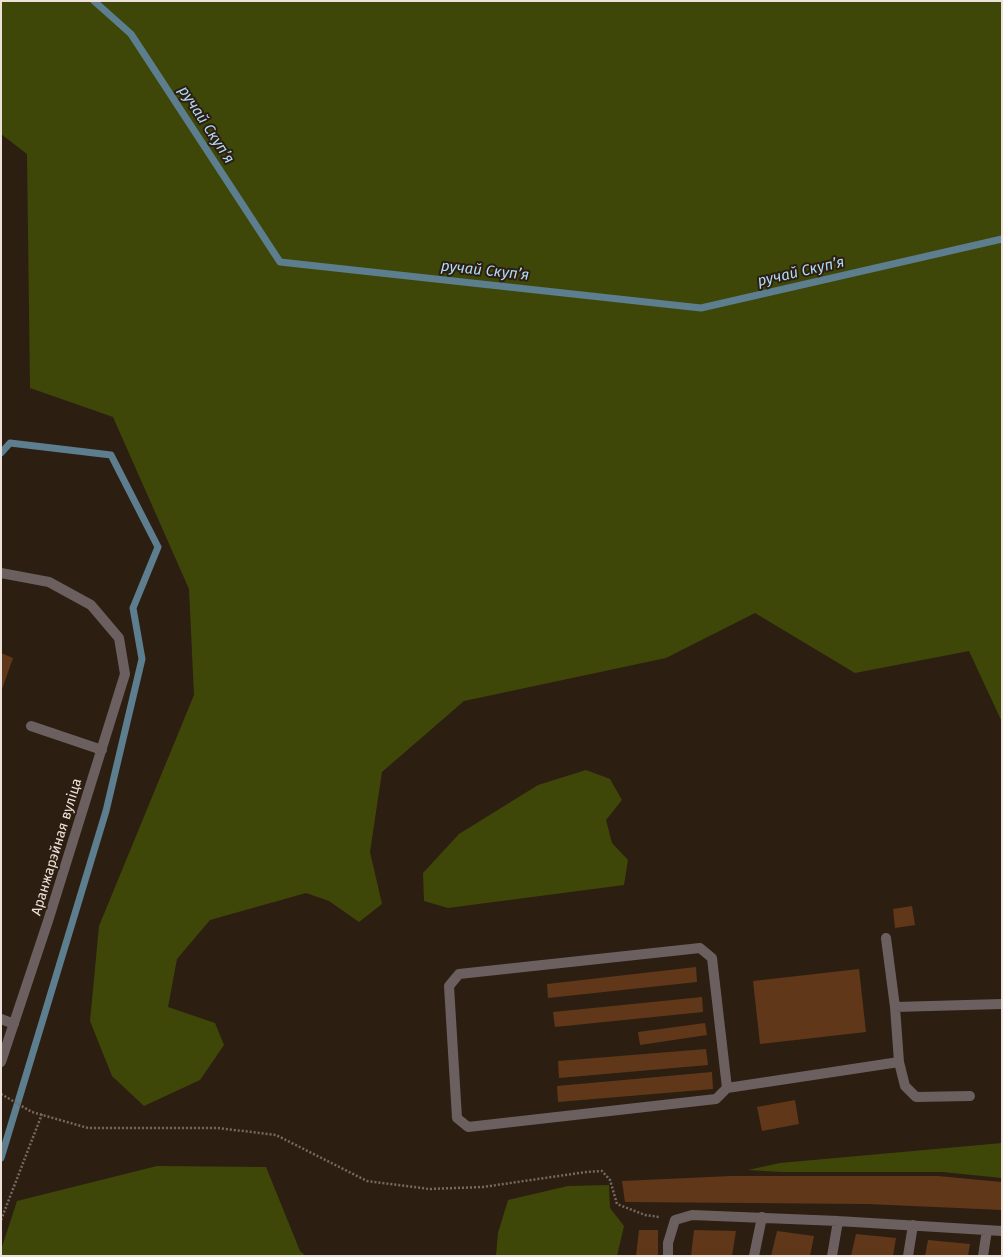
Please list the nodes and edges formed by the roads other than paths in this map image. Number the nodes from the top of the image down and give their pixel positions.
1 (1, 573) edge
2 (31, 726) dead end
3 (102, 750) junction
4 (886, 938) dead end
5 (1002, 1004) edge
6 (895, 1007) junction
7 (1, 1019) edge
8 (14, 1024) junction
9 (1, 1062) edge
10 (899, 1062) junction
11 (727, 1088) junction
12 (970, 1096) dead end
13 (762, 1217) junction
14 (838, 1221) junction
15 (913, 1225) junction
16 (987, 1230) junction
17 (1002, 1231) edge
18 (668, 1256) edge
19 (754, 1256) edge
20 (832, 1256) edge
21 (908, 1256) edge
22 (983, 1256) edge

1 - 3 street, Аранжарэйная вуліца
2 - 3 street
3 - 8 street, Аранжарэйная вуліца
4 - 6 street
5 - 6 street
6 - 10 street
7 - 8 street
8 - 9 street, Аранжарэйная вуліца
10 - 11 street
10 - 12 street
11 - 11 street
13 - 14 street
13 - 18 street
13 - 19 street
14 - 15 street
14 - 20 street
15 - 16 street
15 - 21 street
16 - 17 street
16 - 22 street

